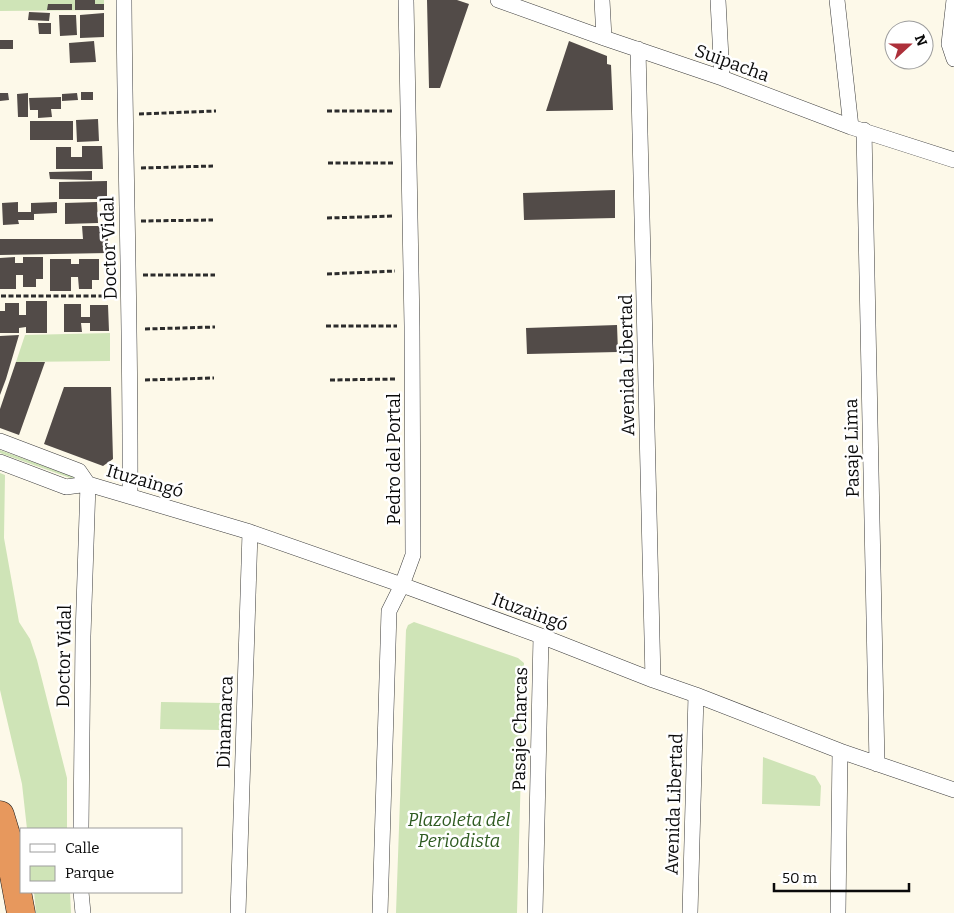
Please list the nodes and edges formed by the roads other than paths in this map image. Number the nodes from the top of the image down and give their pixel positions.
1 (124, 0) edge
2 (406, 0) edge
3 (498, 0) edge
4 (602, 0) edge
5 (718, 0) edge
6 (837, 0) edge
7 (954, 0) edge
8 (604, 38) junction
9 (638, 49) junction
10 (954, 59) edge
11 (722, 78) junction
12 (857, 128) junction
13 (954, 160) edge
14 (0, 441) edge
15 (0, 462) edge
16 (88, 484) junction
17 (130, 496) junction
18 (250, 532) junction
19 (402, 585) junction
20 (541, 636) junction
21 (653, 680) junction
22 (696, 695) junction
23 (840, 751) junction
24 (877, 764) junction
25 (954, 790) edge
26 (0, 815) edge
27 (81, 828) edge
28 (0, 866) edge
29 (80, 893) edge
30 (6, 913) edge
31 (21, 913) edge
32 (83, 913) edge
33 (238, 913) edge
34 (380, 913) edge
35 (535, 913) edge
36 (690, 913) edge
37 (838, 913) edge

1 - 17 street, Doctor Vidal
2 - 19 street, Pedro del Portal
3 - 8 street, Suipacha
4 - 8 street
5 - 11 street
6 - 12 street, Pasaje Lima
7 - 10 street
8 - 9 street, Suipacha
9 - 11 street, Suipacha
9 - 21 street, Avenida Libertad
11 - 12 street, Suipacha
12 - 13 street, Suipacha
12 - 24 street, Pasaje Lima
14 - 16 street, Ituzaingó
15 - 16 street, Ituzaingó
16 - 17 street, Ituzaingó
16 - 27 street, Doctor Vidal
17 - 18 street, Ituzaingó
18 - 19 street, Ituzaingó
18 - 33 street, Dinamarca
19 - 20 street, Ituzaingó
19 - 34 street, Pedro del Portal
20 - 21 street, Ituzaingó
20 - 35 street, Pasaje Charcas
21 - 22 street, Ituzaingó
22 - 23 street, Ituzaingó
22 - 36 street, Avenida Libertad
23 - 24 street, Ituzaingó
23 - 37 street
24 - 25 street, Ituzaingó
26 - 31 highway
28 - 30 highway
29 - 32 street

